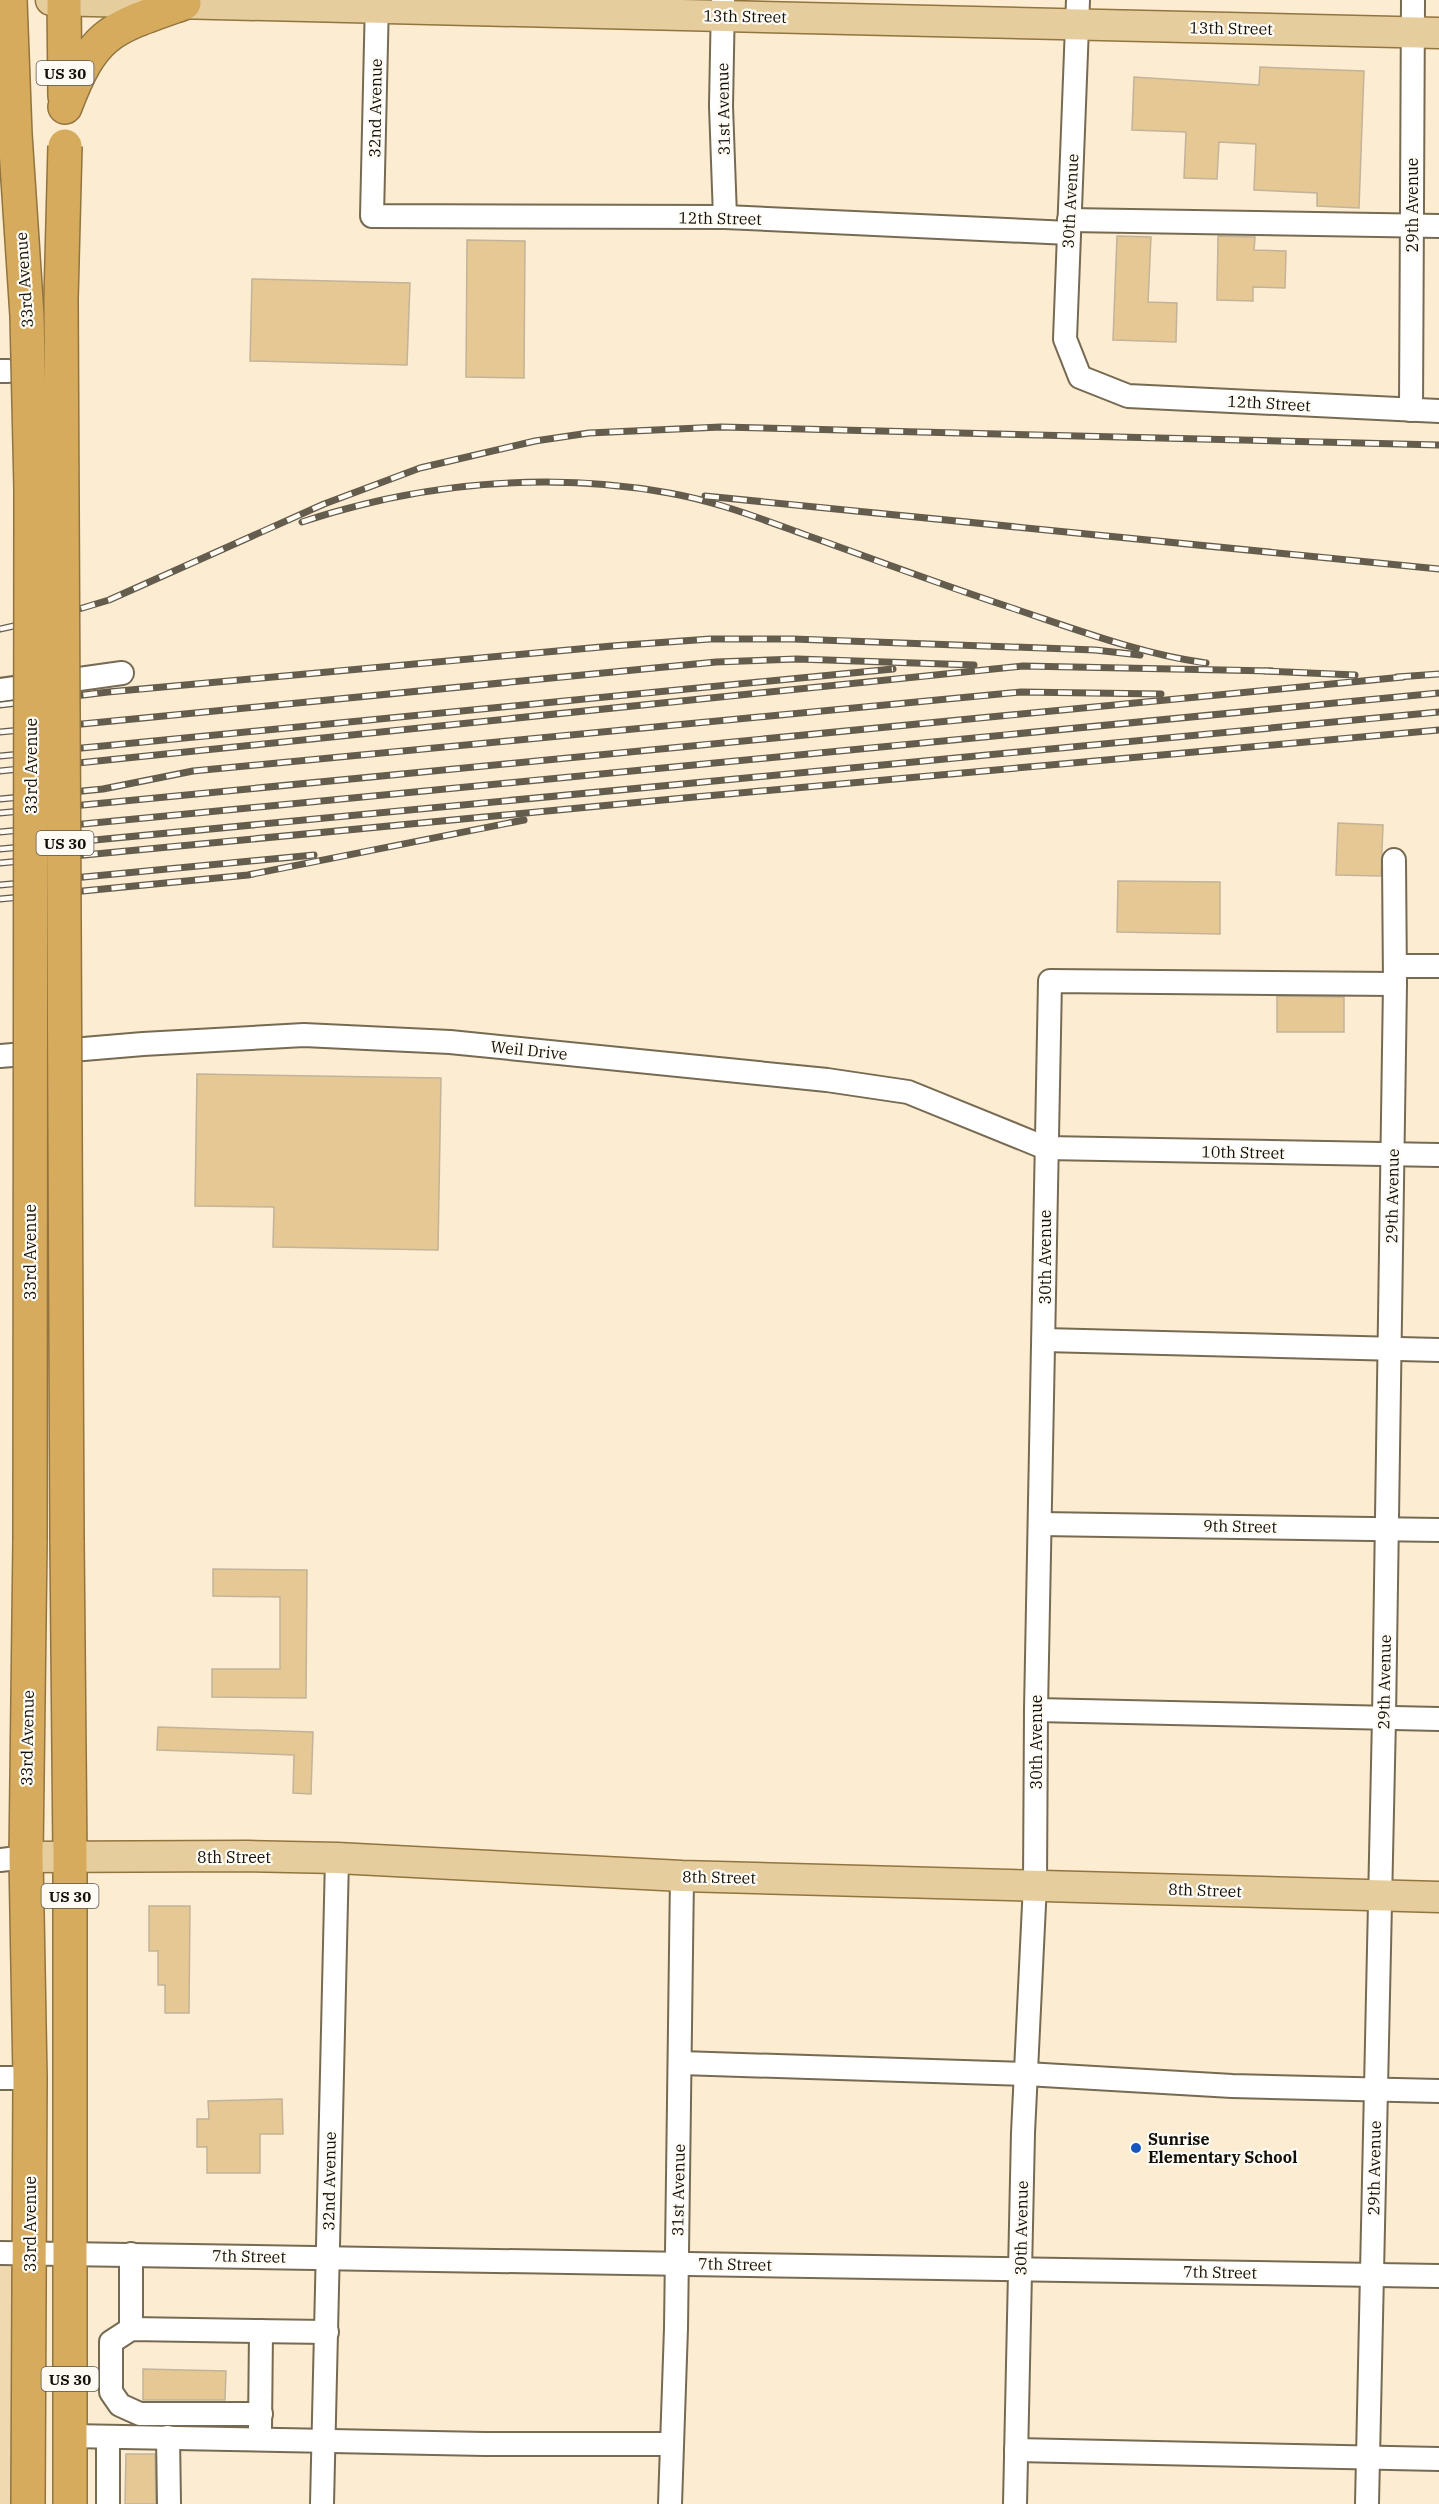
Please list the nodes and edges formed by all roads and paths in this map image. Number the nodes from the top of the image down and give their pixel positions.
1 (10, 0) edge
2 (51, 0) edge
3 (64, 0) edge
4 (1413, 0) edge
5 (184, 3) junction
6 (377, 4) edge
7 (537, 6) edge
8 (723, 8) edge
9 (1078, 12) edge
10 (1426, 32) edge
11 (65, 107) junction
12 (372, 216) joint
13 (725, 217) junction
14 (1412, 226) junction
15 (1439, 226) edge
16 (1069, 227) junction
17 (1101, 386) joint
18 (1411, 410) junction
19 (1439, 411) edge
20 (122, 673) dead end
21 (0, 690) edge
22 (1394, 860) dead end
23 (1439, 966) edge
24 (1395, 975) junction
25 (0, 1056) edge
26 (1046, 1148) junction
27 (1393, 1154) junction
28 (1439, 1155) edge
29 (1044, 1340) junction
30 (1390, 1349) junction
31 (1439, 1350) edge
32 (1040, 1524) junction
33 (1387, 1528) junction
34 (1439, 1530) edge
35 (1036, 1710) junction
36 (1384, 1718) junction
37 (1439, 1719) edge
38 (70, 1857) junction
39 (13, 1858) edge
40 (337, 1858) junction
41 (682, 1876) junction
42 (1035, 1884) junction
43 (1380, 1895) junction
44 (1439, 1897) edge
45 (681, 2063) junction
46 (1026, 2074) junction
47 (15, 2078) edge
48 (1376, 2089) junction
49 (1439, 2091) edge
50 (15, 2253) edge
51 (70, 2253) junction
52 (131, 2254) junction
53 (328, 2257) junction
54 (677, 2263) junction
55 (1020, 2268) junction
56 (1371, 2274) junction
57 (1439, 2276) edge
58 (131, 2329) junction
59 (261, 2331) junction
60 (327, 2332) junction
61 (120, 2405) junction
62 (261, 2414) junction
63 (70, 2436) junction
64 (114, 2437) junction
65 (168, 2438) junction
66 (260, 2439) junction
67 (324, 2440) junction
68 (671, 2444) junction
69 (1016, 2450) junction
70 (1368, 2457) junction
71 (1439, 2459) edge
72 (28, 2504) edge
73 (70, 2504) edge
74 (108, 2504) edge
75 (169, 2504) edge
76 (322, 2504) edge
77 (670, 2504) edge
78 (1015, 2504) edge
79 (1367, 2504) edge

1 - 39 highway, 33rd Avenue / US 30, bridge
2 - 3 main road, 13th Street
3 - 5 main road, 13th Street
3 - 11 highway, 33rd Avenue / US 30
4 - 10 street, 29th Avenue
5 - 6 main road, 13th Street
5 - 11 highway
6 - 7 main road, 13th Street
6 - 12 street, 32nd Avenue
7 - 8 main road, 13th Street
8 - 9 main road, 13th Street
8 - 13 street, 31st Avenue
9 - 10 main road, 13th Street
9 - 16 street, 30th Avenue
10 - 14 street, 29th Avenue
11 - 38 highway, 33rd Avenue / US 30, bridge
12 - 13 street, 12th Street
13 - 16 street, 12th Street
14 - 15 street, 12th Street
14 - 16 street, 12th Street
14 - 18 street, 29th Avenue
16 - 17 street, 30th Avenue
17 - 18 street, 12th Street
18 - 19 street, 12th Street
20 - 21 street
22 - 24 street, 29th Avenue
23 - 24 street
24 - 26 street, 30th Avenue
24 - 27 street, 29th Avenue
25 - 26 street, Weil Drive
26 - 27 street, 10th Street
26 - 29 street, 30th Avenue
27 - 28 street, 10th Street
27 - 30 street, 29th Avenue
29 - 30 street
29 - 32 street, 30th Avenue
30 - 31 street
30 - 33 street, 29th Avenue
32 - 33 street, 9th Street
32 - 35 street, 30th Avenue
33 - 34 street, 9th Street
33 - 36 street, 29th Avenue
35 - 36 street
35 - 42 street, 30th Avenue
36 - 37 street
36 - 43 street, 29th Avenue
38 - 39 main road, 8th Street
38 - 40 main road, 8th Street
38 - 51 highway, 33rd Avenue / US 30
39 - 47 highway, 33rd Avenue / US 30
40 - 41 main road, 8th Street
40 - 53 street, 32nd Avenue
41 - 42 main road, 8th Street
41 - 45 street, 31st Avenue
42 - 43 main road, 8th Street
42 - 46 street, 30th Avenue
43 - 44 main road, 8th Street
43 - 48 street, 29th Avenue
45 - 46 street
45 - 54 street, 31st Avenue
46 - 48 street
46 - 55 street, 30th Avenue
47 - 50 highway, 33rd Avenue / US 30
48 - 49 street
48 - 56 street, 29th Avenue
50 - 51 street, 7th Street
50 - 72 highway, 33rd Avenue / US 30
51 - 52 street, 7th Street
51 - 63 highway, 33rd Avenue / US 30
52 - 53 street, 7th Street
52 - 58 street
53 - 54 street, 7th Street
53 - 60 street, 32nd Avenue
54 - 55 street, 7th Street
54 - 68 street, 31st Avenue
55 - 56 street, 7th Street
55 - 69 street, 30th Avenue
56 - 57 street, 7th Street
56 - 70 street, 29th Avenue
58 - 59 street
58 - 61 street
59 - 60 street
59 - 62 street
60 - 67 street, 32nd Avenue
61 - 62 street
61 - 64 street
62 - 66 street
63 - 64 street
63 - 73 highway, 33rd Avenue / US 30
64 - 65 street
64 - 74 street
65 - 66 street
65 - 75 street
66 - 67 street
67 - 68 street
67 - 76 street, 32nd Avenue
68 - 77 street, 31st Avenue
69 - 70 street
69 - 78 street, 30th Avenue
70 - 71 street
70 - 79 street, 29th Avenue

